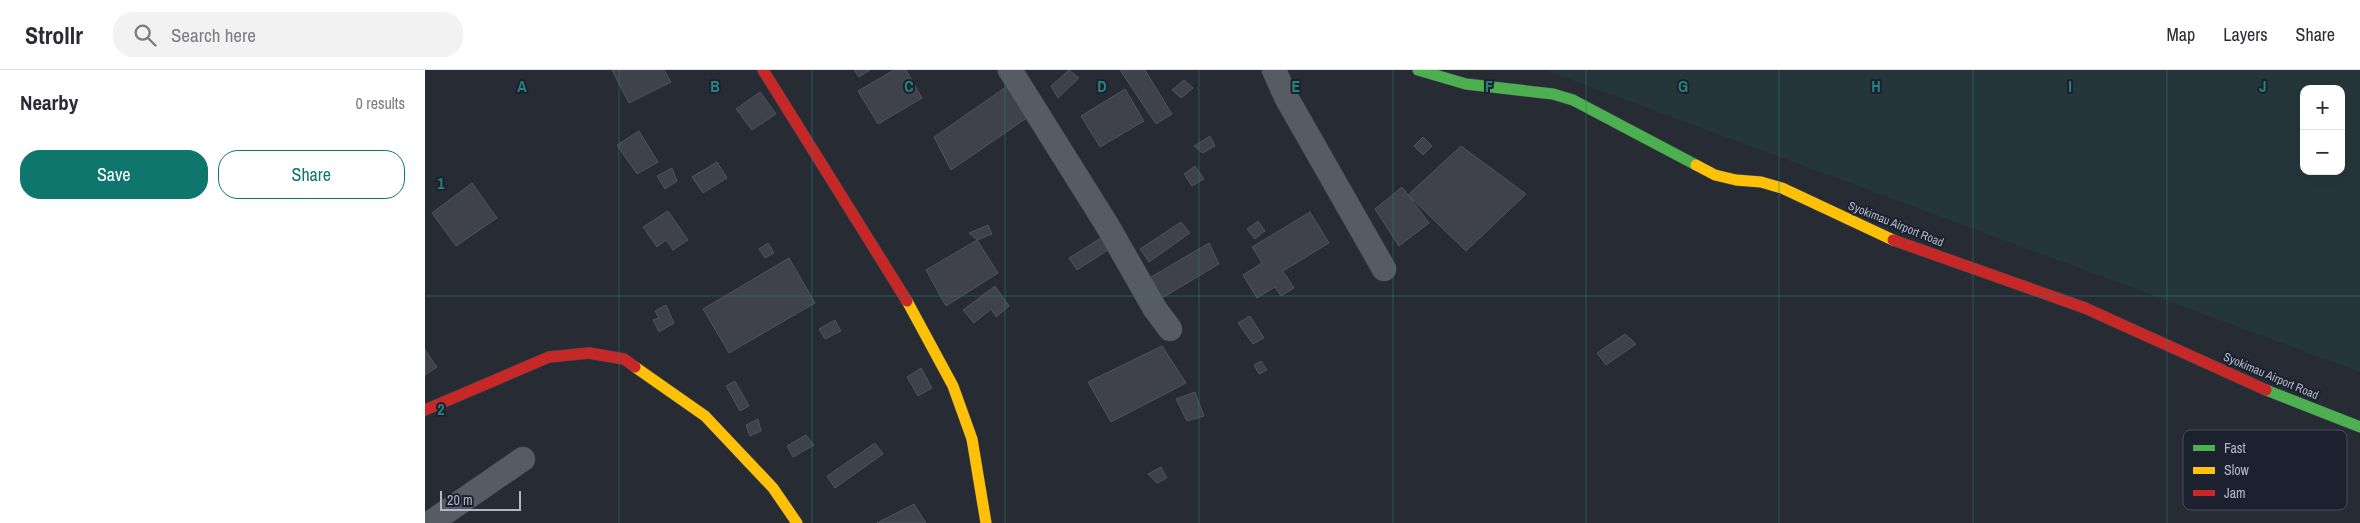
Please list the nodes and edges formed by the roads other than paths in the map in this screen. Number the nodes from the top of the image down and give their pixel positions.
1 (763, 70) edge
2 (1010, 70) edge
3 (1273, 70) edge
4 (1418, 70) edge
5 (1384, 269) dead end
6 (1170, 329) dead end
7 (425, 410) edge
8 (2360, 427) edge
9 (523, 459) dead end
10 (430, 523) edge
11 (797, 523) edge
12 (987, 523) edge

1 - 12 street
2 - 6 street
3 - 5 street
4 - 8 street, Syokimau Airport Road
7 - 11 street
9 - 10 street

